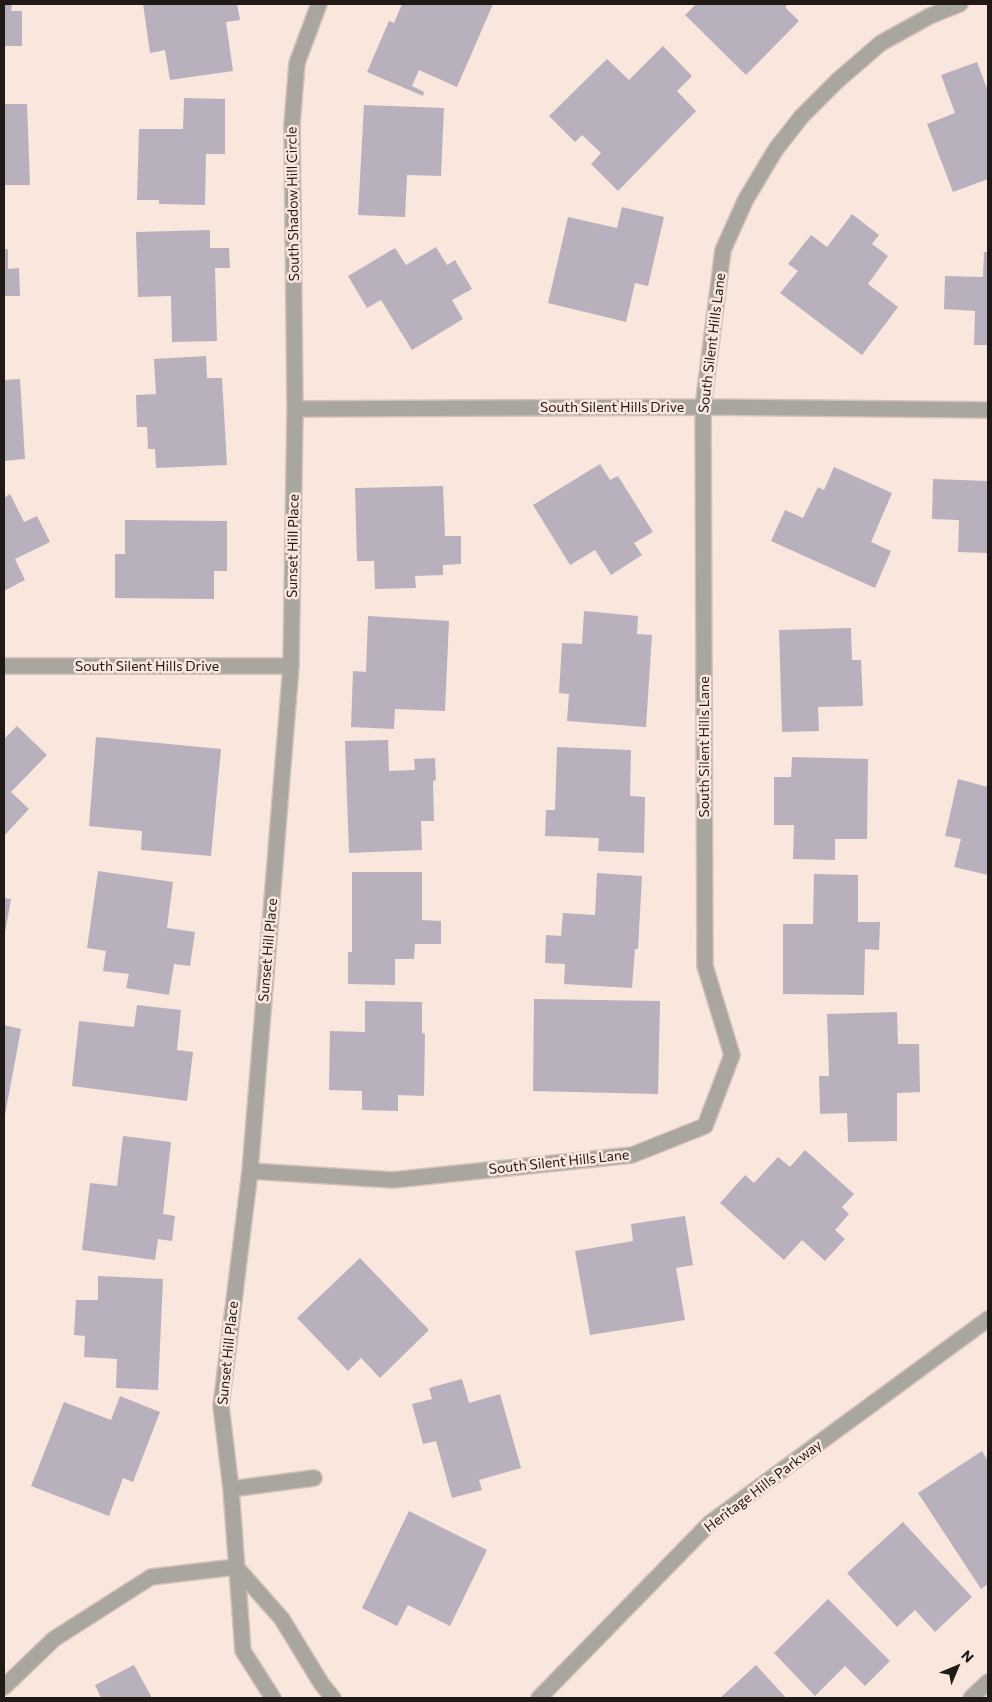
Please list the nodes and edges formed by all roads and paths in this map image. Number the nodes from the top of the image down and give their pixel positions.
1 (319, 4) edge
2 (960, 4) edge
3 (703, 406) junction
4 (295, 409) junction
5 (988, 410) edge
6 (4, 666) edge
7 (291, 666) junction
8 (250, 1171) junction
9 (988, 1320) edge
10 (314, 1478) dead end
11 (231, 1489) junction
12 (236, 1567) junction
13 (988, 1682) edge
14 (4, 1687) edge
15 (273, 1698) edge
16 (333, 1698) edge
17 (539, 1698) edge
18 (972, 1698) edge

1 - 4 street, South Shadow Hill Circle
2 - 3 street, South Silent Hills Lane
3 - 4 street, South Silent Hills Drive
3 - 5 street, South Silent Hills Drive
3 - 8 street, South Silent Hills Lane
4 - 7 street, Sunset Hill Place
6 - 7 street, South Silent Hills Drive
7 - 8 street, Sunset Hill Place
8 - 11 street, Sunset Hill Place
9 - 17 street, Heritage Hills Parkway
10 - 11 street
11 - 12 street, Sunset Hill Place
12 - 14 street
12 - 15 street, Sunset Hill Place
12 - 16 street
13 - 18 street

